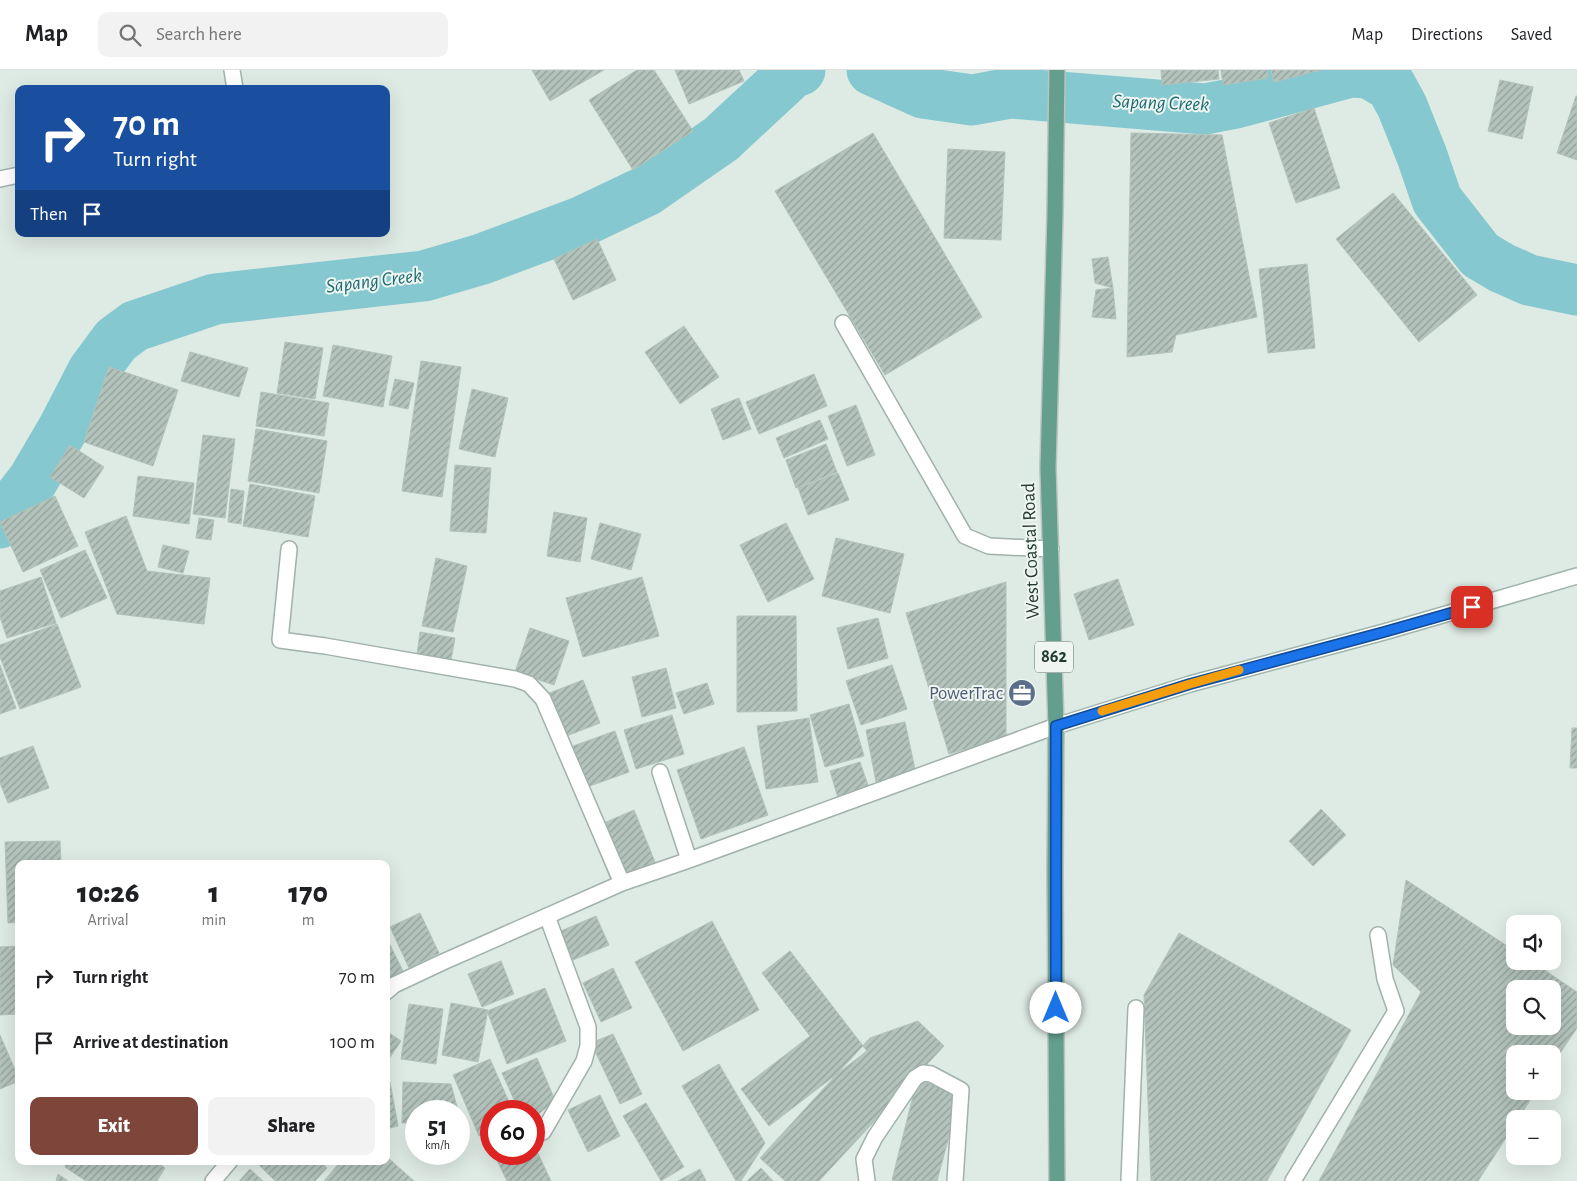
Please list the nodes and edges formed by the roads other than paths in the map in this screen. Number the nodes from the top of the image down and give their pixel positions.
1 (232, 70) edge
2 (1057, 70) edge
3 (234, 85) edge
4 (15, 176) edge
5 (0, 179) edge
6 (843, 323) dead end
7 (290, 549) dead end
8 (1051, 549) junction
9 (1577, 576) edge
10 (1056, 726) junction
11 (660, 772) dead end
12 (689, 860) junction
13 (622, 883) junction
14 (547, 916) junction
15 (1378, 935) dead end
16 (390, 989) edge
17 (1136, 1008) dead end
18 (545, 1129) edge
19 (227, 1165) edge
20 (213, 1181) edge
21 (867, 1181) edge
22 (955, 1181) edge
23 (1057, 1181) edge
24 (1129, 1181) edge
25 (1293, 1181) edge

1 - 3 street
2 - 8 main road, West Coastal Road / 862
4 - 5 street
6 - 8 street
7 - 13 street
8 - 10 main road, West Coastal Road / 862
9 - 10 street
10 - 12 street
10 - 23 main road, West Coastal Road / 862
11 - 12 street
12 - 13 street
13 - 14 street
14 - 16 street
14 - 18 street
15 - 25 street
17 - 24 street
19 - 20 street
21 - 22 street

